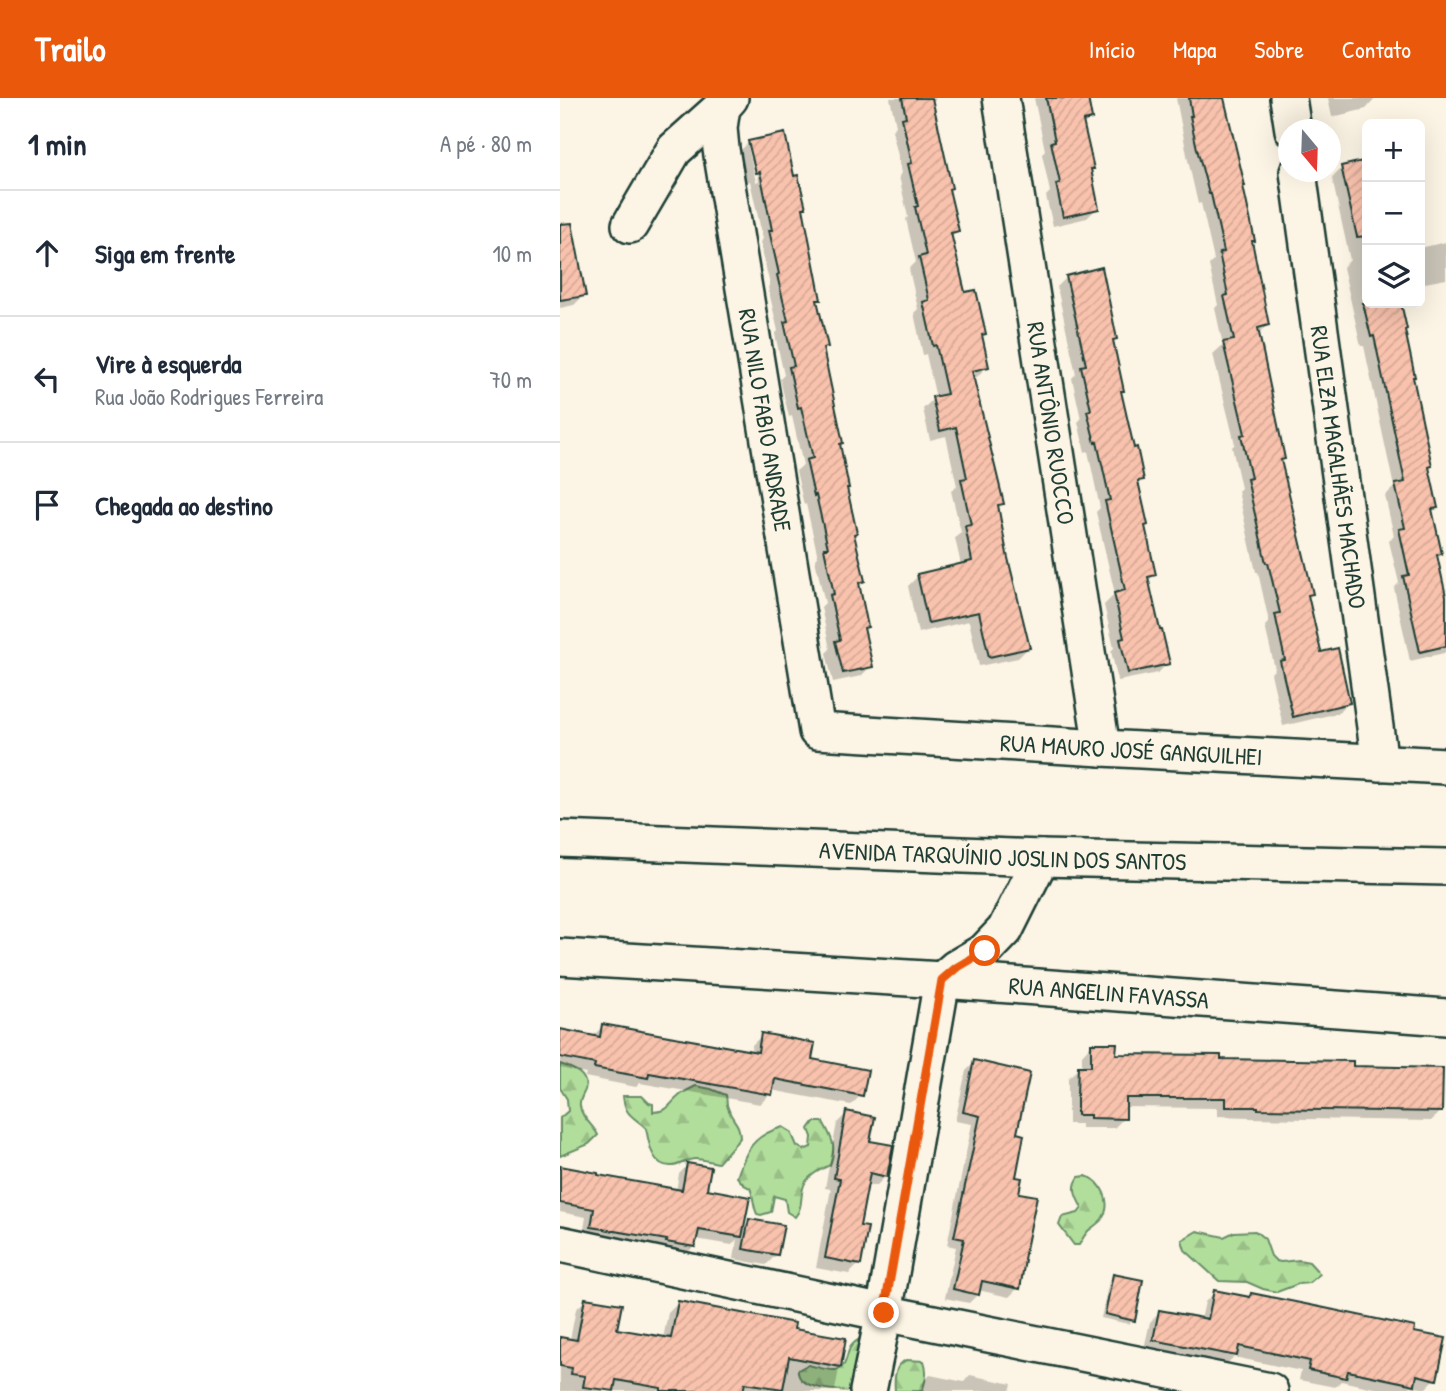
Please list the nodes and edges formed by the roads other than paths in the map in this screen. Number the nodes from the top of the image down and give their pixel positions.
1 (1001, 98) edge
2 (1288, 98) edge
3 (726, 103) edge
4 (1291, 119) edge
5 (1299, 182) edge
6 (630, 225) dead end
7 (817, 731) joint
8 (1102, 748) junction
9 (1381, 763) junction
10 (1446, 766) edge
11 (560, 839) edge
12 (1041, 858) junction
13 (1446, 867) edge
14 (560, 957) edge
15 (942, 980) junction
16 (1446, 1017) edge
17 (560, 1244) edge
18 (884, 1313) junction
19 (868, 1391) edge
20 (1270, 1391) edge

1 - 8 street, RUA ANTÔNIO RUOCCO
2 - 4 street
3 - 6 street
3 - 7 street, RUA NILO FABIO ANDRADE
5 - 9 street, RUA ELZA MAGALHÃES MACHADO
7 - 8 street, RUA MAURO JOSÉ GANGUILHEI
8 - 9 street, RUA MAURO JOSÉ GANGUILHEI
9 - 10 street, RUA MAURO JOSÉ GANGUILHEI
11 - 12 street, AVENIDA TARQUÍNIO JOSLIN DOS SANTOS
12 - 13 street, AVENIDA TARQUÍNIO JOSLIN DOS SANTOS
12 - 15 street
14 - 15 street, RUA ANGELIN FAVASSA
15 - 16 street, RUA ANGELIN FAVASSA
15 - 18 street
17 - 18 street
18 - 19 street
18 - 20 street

